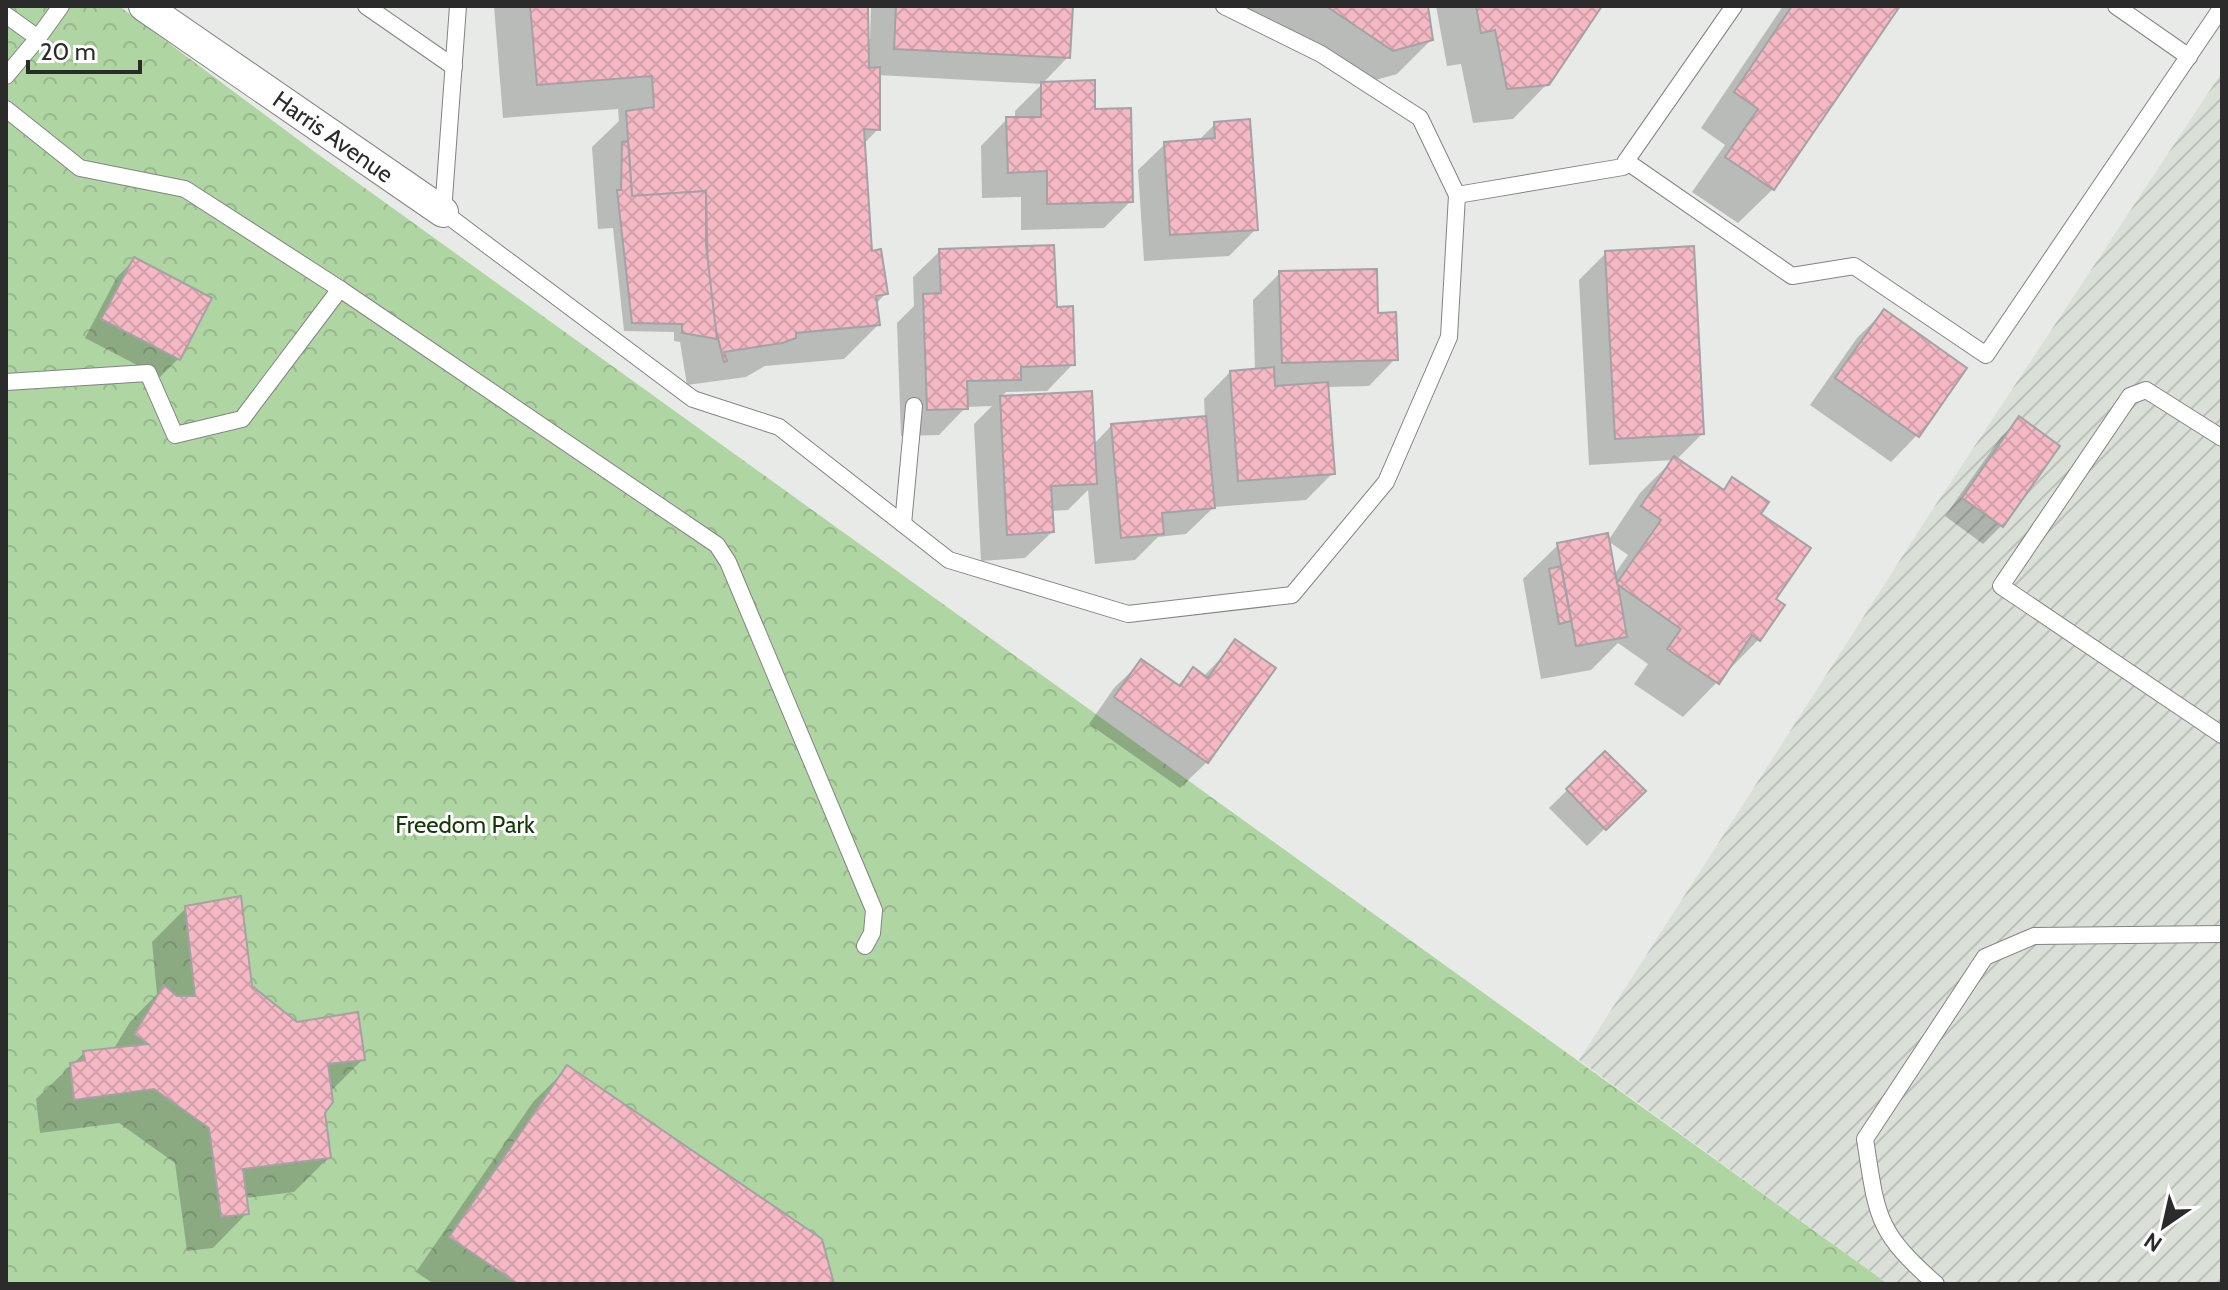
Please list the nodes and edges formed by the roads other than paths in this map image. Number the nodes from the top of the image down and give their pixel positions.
1 (61, 6) edge
2 (144, 6) edge
3 (366, 6) edge
4 (458, 6) edge
5 (1224, 6) edge
6 (1734, 6) edge
7 (2116, 6) edge
8 (2222, 7) edge
9 (6, 15) edge
10 (38, 38) junction
11 (2189, 57) junction
12 (454, 67) junction
13 (6, 76) edge
14 (6, 109) edge
15 (1626, 161) junction
16 (1457, 195) junction
17 (443, 212) junction
18 (340, 289) junction
19 (6, 382) edge
20 (914, 406) dead end
21 (2222, 438) edge
22 (903, 524) junction
23 (2222, 735) edge
24 (2222, 934) edge
25 (865, 946) dead end
26 (1936, 1284) edge

1 - 10 lane
2 - 17 street, Harris Avenue
3 - 12 lane
4 - 12 lane
5 - 16 lane
6 - 15 lane
7 - 11 lane
8 - 11 lane
9 - 10 lane
10 - 13 lane
11 - 15 lane
12 - 17 lane
14 - 18 lane
15 - 16 lane
16 - 22 lane
17 - 22 lane
18 - 19 lane
18 - 25 lane
20 - 22 lane
21 - 23 lane
24 - 26 lane

